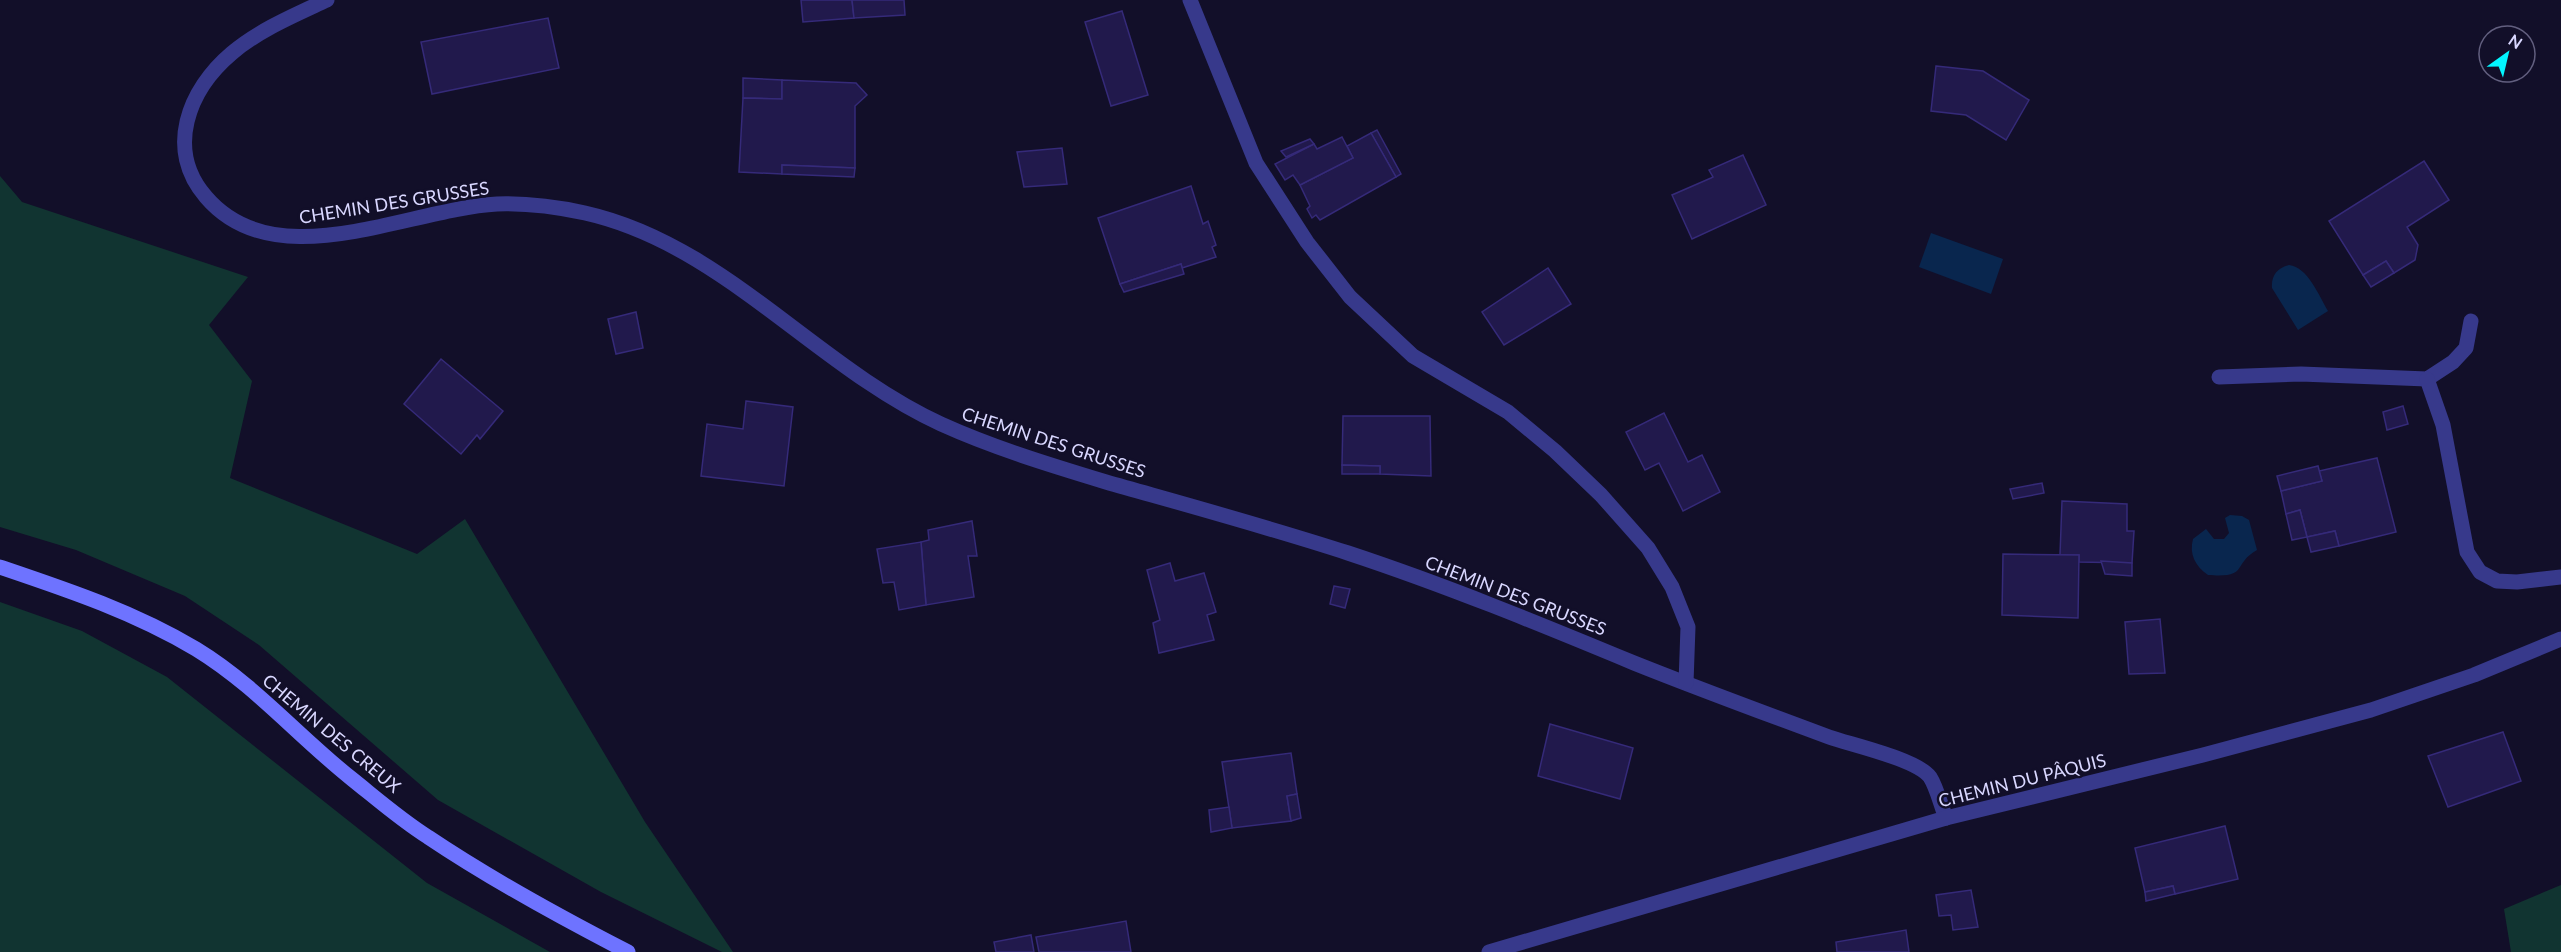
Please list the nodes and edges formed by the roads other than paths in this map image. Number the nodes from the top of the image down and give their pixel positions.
1 (327, 0) edge
2 (1190, 0) edge
3 (2471, 321) dead end
4 (2218, 377) dead end
5 (2427, 379) junction
6 (0, 567) edge
7 (2561, 577) edge
8 (2561, 639) edge
9 (1686, 683) junction
10 (1946, 818) junction
11 (628, 952) edge
12 (1489, 952) edge

1 - 9 street, CHEMIN DES GRUSSES
2 - 9 street
3 - 5 street
4 - 5 street
5 - 7 street
6 - 11 street, CHEMIN DES CREUX
8 - 10 street, CHEMIN DU PÂQUIS
9 - 10 street, CHEMIN DES GRUSSES
10 - 12 street, CHEMIN DU PÂQUIS

